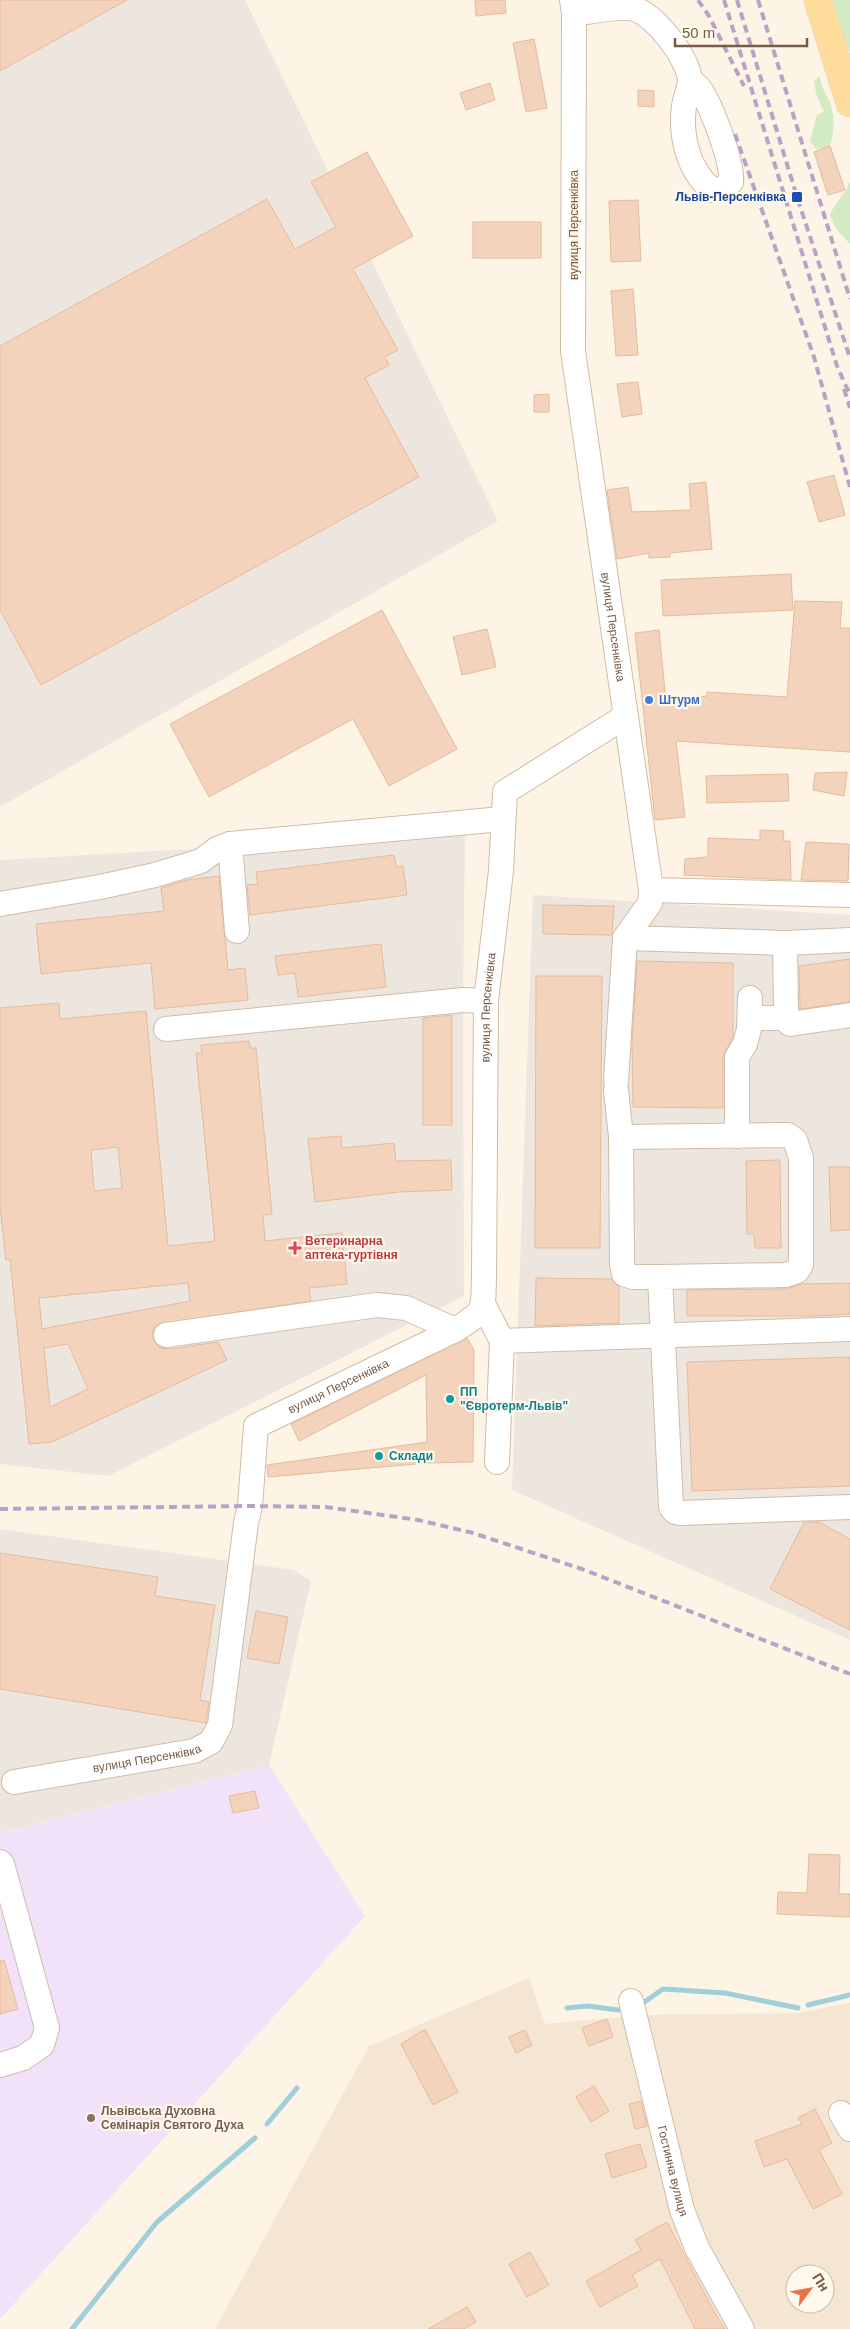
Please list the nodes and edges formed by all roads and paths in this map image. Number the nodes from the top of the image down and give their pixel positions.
1 (818, 0) edge
2 (573, 7) edge
3 (690, 81) dead end
4 (850, 103) edge
5 (626, 716) junction
6 (502, 819) junction
7 (230, 844) junction
8 (651, 890) junction
9 (850, 895) edge
10 (0, 904) edge
11 (237, 931) dead end
12 (625, 938) junction
13 (850, 940) edge
14 (785, 943) junction
15 (486, 1000) junction
16 (850, 1015) edge
17 (782, 1017) junction
18 (166, 1029) dead end
19 (737, 1136) junction
20 (621, 1137) junction
21 (660, 1277) junction
22 (483, 1304) junction
23 (850, 1329) edge
24 (455, 1330) junction
25 (663, 1334) junction
26 (166, 1336) dead end
27 (502, 1340) junction
28 (497, 1462) dead end
29 (850, 1507) edge
30 (14, 1782) dead end
31 (0, 1862) edge
32 (630, 2001) dead end
33 (0, 2065) edge
34 (742, 2329) edge

1 - 4 main road
2 - 3 street
2 - 5 street, вулиця Персенківка
5 - 6 street, вулиця Персенківка
5 - 8 street
6 - 7 street
6 - 15 street, вулиця Персенківка
7 - 10 street
7 - 11 street
8 - 9 street
8 - 12 street
12 - 14 street
12 - 20 street
13 - 14 street
14 - 17 street
15 - 18 street
15 - 22 street, вулиця Персенківка
16 - 17 street
17 - 19 street
19 - 20 street
19 - 21 street
20 - 21 street
21 - 25 street
22 - 24 street, вулиця Персенківка
22 - 27 street
23 - 25 street
24 - 26 street
24 - 30 street, вулиця Персенківка
25 - 27 street
25 - 29 street
27 - 28 street
31 - 33 street
32 - 34 street, Гостинна вулиця

